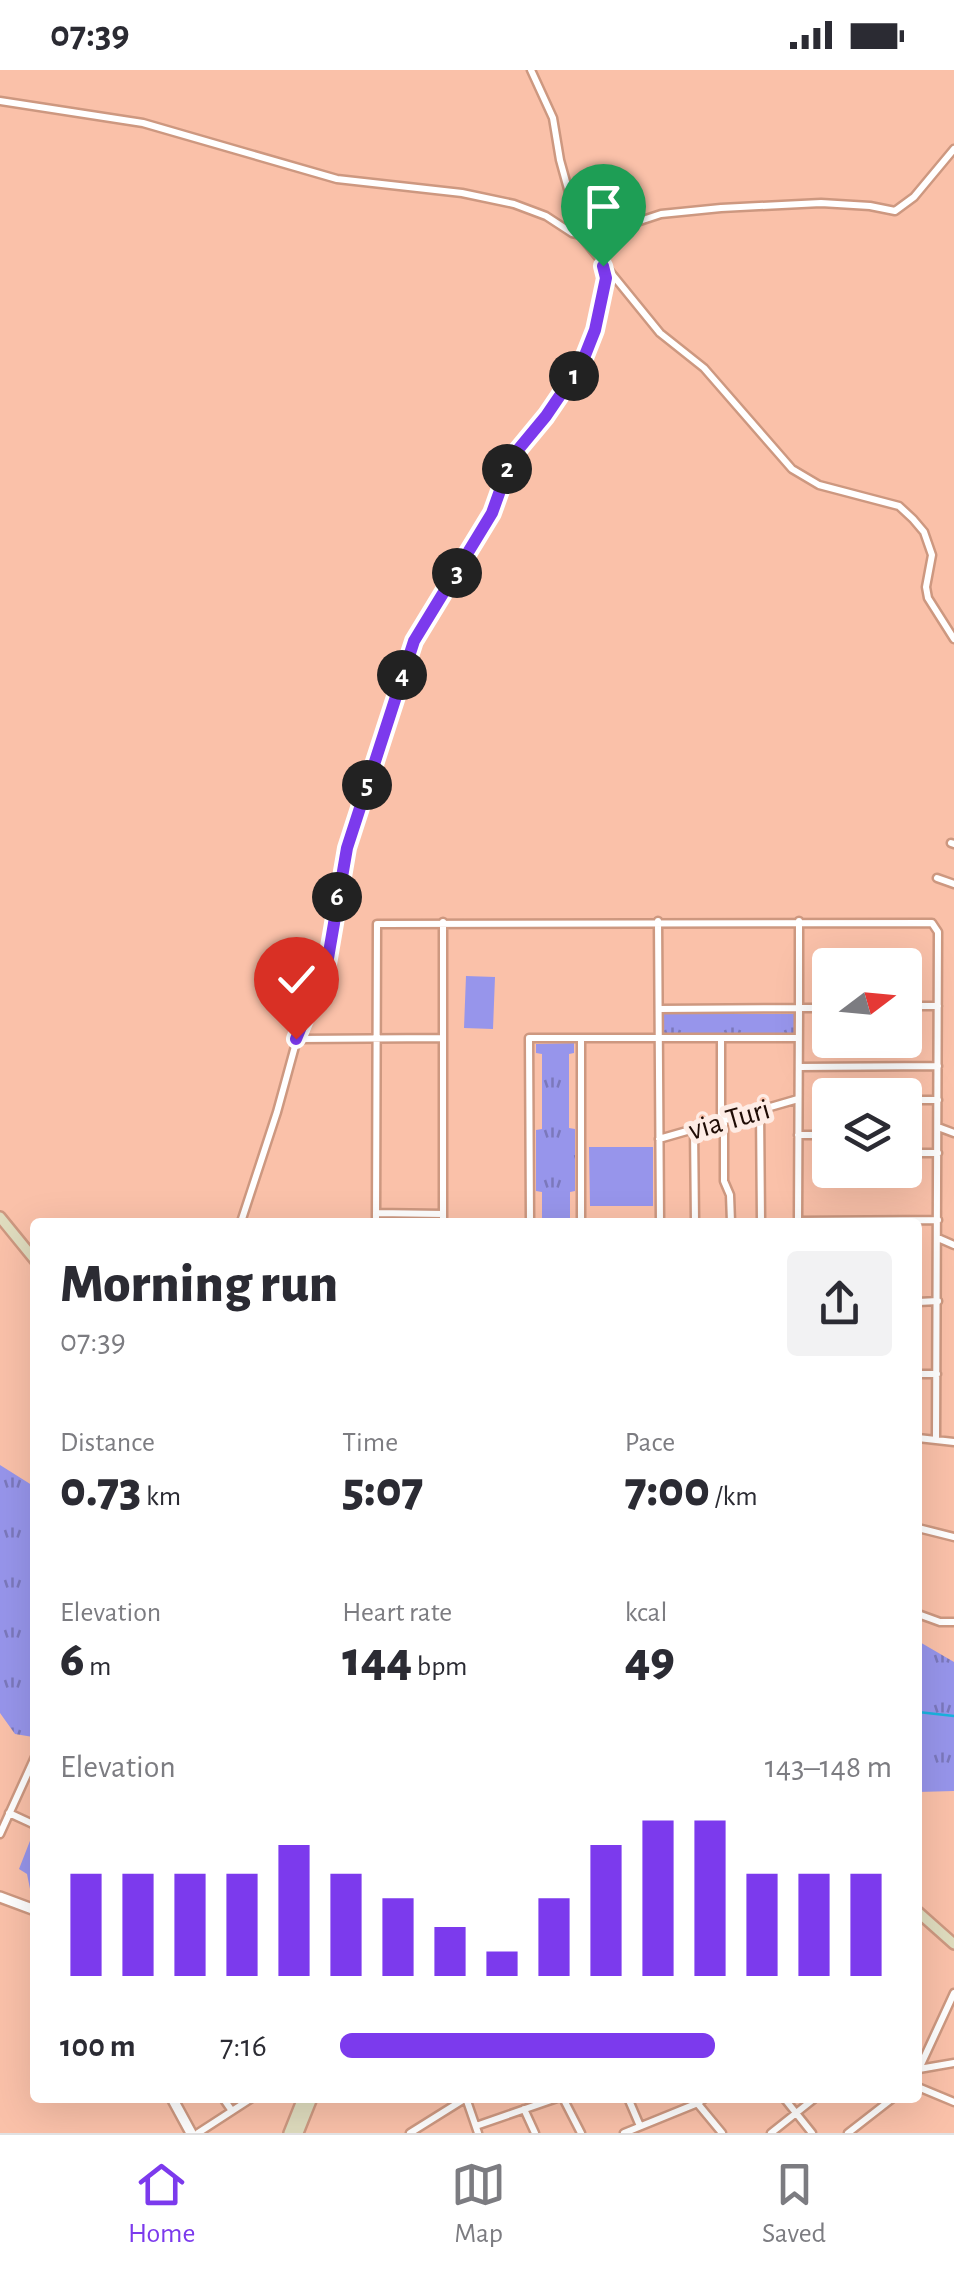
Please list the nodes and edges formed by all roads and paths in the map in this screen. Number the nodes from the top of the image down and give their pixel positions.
1 (531, 70) edge
2 (0, 101) edge
3 (954, 148) edge
4 (581, 236) junction
5 (603, 266) junction
6 (954, 640) edge
7 (937, 878) dead end
8 (954, 884) edge
9 (658, 921) junction
10 (443, 922) junction
11 (799, 922) junction
12 (922, 1006) edge
13 (938, 1006) junction
14 (798, 1008) junction
15 (812, 1008) edge
16 (658, 1010) junction
17 (443, 1038) junction
18 (581, 1038) junction
19 (798, 1038) junction
20 (296, 1039) junction
21 (659, 1039) junction
22 (721, 1039) junction
23 (376, 1040) junction
24 (938, 1066) junction
25 (798, 1067) junction
26 (798, 1099) junction
27 (922, 1100) edge
28 (938, 1100) junction
29 (760, 1110) junction
30 (722, 1121) junction
31 (938, 1127) junction
32 (694, 1129) junction
33 (954, 1133) edge
34 (798, 1135) junction
35 (812, 1135) edge
36 (659, 1139) junction
37 (922, 1153) edge
38 (938, 1153) junction
39 (0, 1217) edge
40 (241, 1218) edge
41 (376, 1218) edge
42 (443, 1218) edge
43 (530, 1218) edge
44 (581, 1218) edge
45 (660, 1218) edge
46 (695, 1218) edge
47 (731, 1218) edge
48 (761, 1218) edge
49 (798, 1218) edge
50 (922, 1220) edge
51 (938, 1220) junction
52 (938, 1238) junction
53 (954, 1245) edge
54 (30, 1254) edge
55 (938, 1301) junction
56 (922, 1302) edge
57 (922, 1374) edge
58 (937, 1374) junction
59 (922, 1438) edge
60 (936, 1438) junction
61 (954, 1442) edge
62 (922, 1529) edge
63 (954, 1537) edge
64 (922, 1615) edge
65 (954, 1622) edge
66 (30, 1768) edge
67 (9, 1813) junction
68 (30, 1822) edge
69 (0, 1834) edge
70 (0, 1897) edge
71 (30, 1908) edge
72 (922, 1916) edge
73 (954, 1944) edge
74 (954, 1993) edge
75 (922, 2061) edge
76 (954, 2063) edge
77 (922, 2069) edge
78 (922, 2089) edge
79 (954, 2102) edge
80 (175, 2103) edge
81 (226, 2103) edge
82 (244, 2103) edge
83 (301, 2103) edge
84 (310, 2103) edge
85 (458, 2103) edge
86 (468, 2103) edge
87 (544, 2103) edge
88 (563, 2103) edge
89 (630, 2103) edge
90 (692, 2103) edge
91 (701, 2103) edge
92 (788, 2103) edge
93 (809, 2103) edge
94 (887, 2103) edge
95 (885, 2105) joint
96 (524, 2109) junction
97 (232, 2111) junction
98 (796, 2113) junction
99 (640, 2126) junction
100 (477, 2130) edge
101 (194, 2133) edge
102 (288, 2133) edge
103 (298, 2133) edge
104 (410, 2133) edge
105 (535, 2133) edge
106 (581, 2133) edge
107 (624, 2133) edge
108 (722, 2133) edge
109 (771, 2133) edge
110 (812, 2133) edge
111 (848, 2133) edge

1 - 4 street
2 - 4 street
3 - 4 street
4 - 5 street
5 - 6 street
5 - 20 street
7 - 8 street
9 - 10 street
9 - 11 street
9 - 16 street
10 - 17 street
10 - 23 street
11 - 13 street
11 - 14 street
12 - 13 street
13 - 24 street
14 - 15 street
14 - 16 street
14 - 19 street
16 - 21 street
17 - 23 street
17 - 42 street
18 - 21 street
18 - 43 street
18 - 44 street
19 - 22 street
19 - 25 street
20 - 23 street
20 - 40 street
21 - 22 street
21 - 36 street
22 - 30 street
23 - 41 street
24 - 25 street
24 - 28 street
25 - 26 street
26 - 29 street, via Turi
26 - 34 street
27 - 28 street
28 - 31 street
29 - 30 street, via Turi
29 - 48 street
30 - 32 street, via Turi
30 - 47 street
31 - 33 street
31 - 38 street
32 - 36 street, via Turi
32 - 46 street
34 - 35 street
34 - 49 street
36 - 45 street
37 - 38 street
38 - 51 street
39 - 54 main road
41 - 42 street
50 - 51 street
51 - 52 street
52 - 53 street
52 - 55 street
55 - 56 street
55 - 58 street
57 - 58 street
58 - 60 street
59 - 60 street
60 - 61 street
62 - 63 street
64 - 65 street
66 - 67 street
67 - 68 street
67 - 69 street
70 - 71 street
72 - 73 main road
74 - 75 street
76 - 77 street
78 - 79 street
80 - 101 street
81 - 97 street
82 - 97 street
83 - 102 main road
84 - 103 main road
85 - 104 street
86 - 100 street
87 - 96 street
88 - 106 street
89 - 99 street
90 - 99 street
91 - 108 street
92 - 98 street
93 - 98 street
94 - 95 street
95 - 111 street
96 - 100 street
96 - 105 street
97 - 101 street
98 - 109 street
98 - 110 street
99 - 107 street

